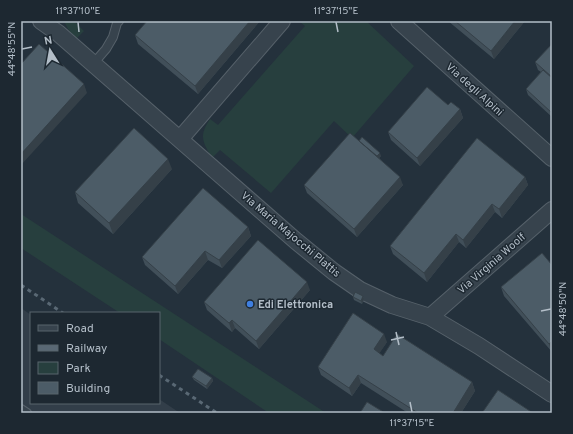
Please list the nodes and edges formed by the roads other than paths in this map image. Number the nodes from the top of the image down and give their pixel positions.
1 (41, 21) edge
2 (120, 21) edge
3 (282, 21) edge
4 (399, 21) edge
5 (55, 27) edge
6 (93, 64) junction
7 (180, 139) junction
8 (552, 158) edge
9 (552, 210) edge
10 (430, 317) junction
11 (552, 394) edge
12 (21, 410) edge
13 (27, 413) edge

1 - 5 street, Via Maria Majocchi Plattis
2 - 6 lane
3 - 7 street
4 - 8 street, Via degli Alpini
5 - 6 street, Via Maria Majocchi Plattis
6 - 7 street, Via Maria Majocchi Plattis
7 - 10 street, Via Maria Majocchi Plattis
9 - 10 street, Via Virginia Woolf
10 - 11 street, Via Maria Majocchi Plattis
12 - 13 lane

